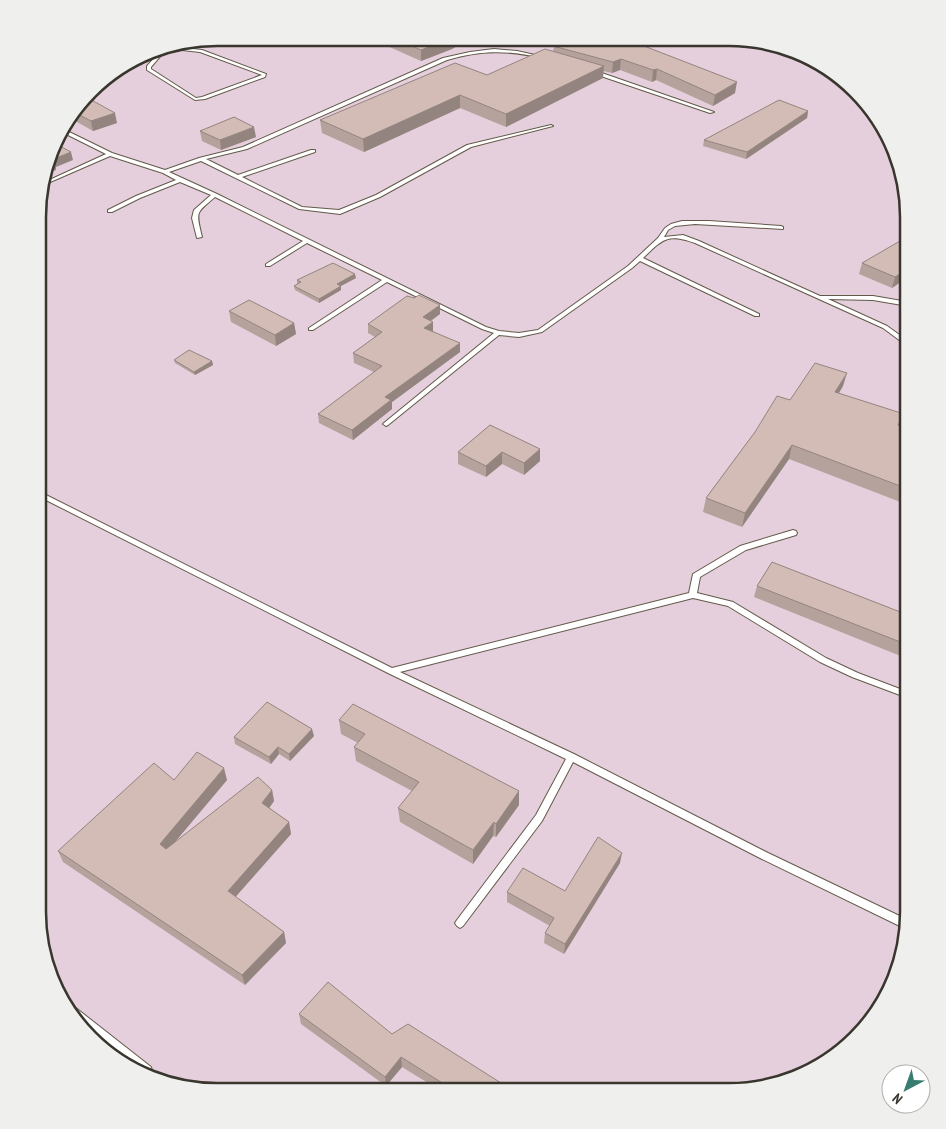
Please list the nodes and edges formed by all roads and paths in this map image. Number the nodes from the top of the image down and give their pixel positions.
1 (187, 49) edge
2 (157, 57) edge
3 (544, 58) edge
4 (592, 71) edge
5 (712, 112) dead end
6 (551, 126) dead end
7 (69, 133) edge
8 (313, 151) dead end
9 (110, 154) junction
10 (201, 159) junction
11 (165, 172) junction
12 (237, 177) junction
13 (180, 180) junction
14 (51, 181) edge
15 (215, 195) junction
16 (110, 211) dead end
17 (781, 228) dead end
18 (199, 237) dead end
19 (660, 239) junction
20 (306, 241) junction
21 (640, 258) junction
22 (268, 265) dead end
23 (386, 280) junction
24 (818, 296) junction
25 (900, 303) edge
26 (757, 315) dead end
27 (311, 329) dead end
28 (498, 333) junction
29 (900, 338) edge
30 (386, 424) dead end
31 (46, 497) edge
32 (793, 533) dead end
33 (693, 595) junction
34 (391, 671) junction
35 (899, 692) edge
36 (571, 757) junction
37 (899, 921) edge
38 (460, 923) dead end
39 (101, 1037) edge
40 (131, 1059) edge

1 - 2 lane
3 - 10 lane
4 - 5 lane
6 - 12 lane
7 - 9 lane
8 - 12 lane
9 - 11 lane
9 - 14 lane
10 - 11 lane
10 - 12 lane
11 - 13 lane
13 - 15 lane
13 - 16 lane
15 - 18 lane
15 - 20 lane
17 - 19 lane
19 - 21 lane
19 - 24 lane
20 - 22 lane
20 - 23 lane
21 - 26 lane
21 - 28 lane
23 - 27 lane
23 - 28 lane
24 - 25 lane
24 - 29 lane
28 - 30 lane
31 - 34 lane
32 - 33 lane
33 - 34 lane
33 - 35 lane
34 - 36 lane
36 - 37 lane
36 - 38 lane
39 - 40 lane

